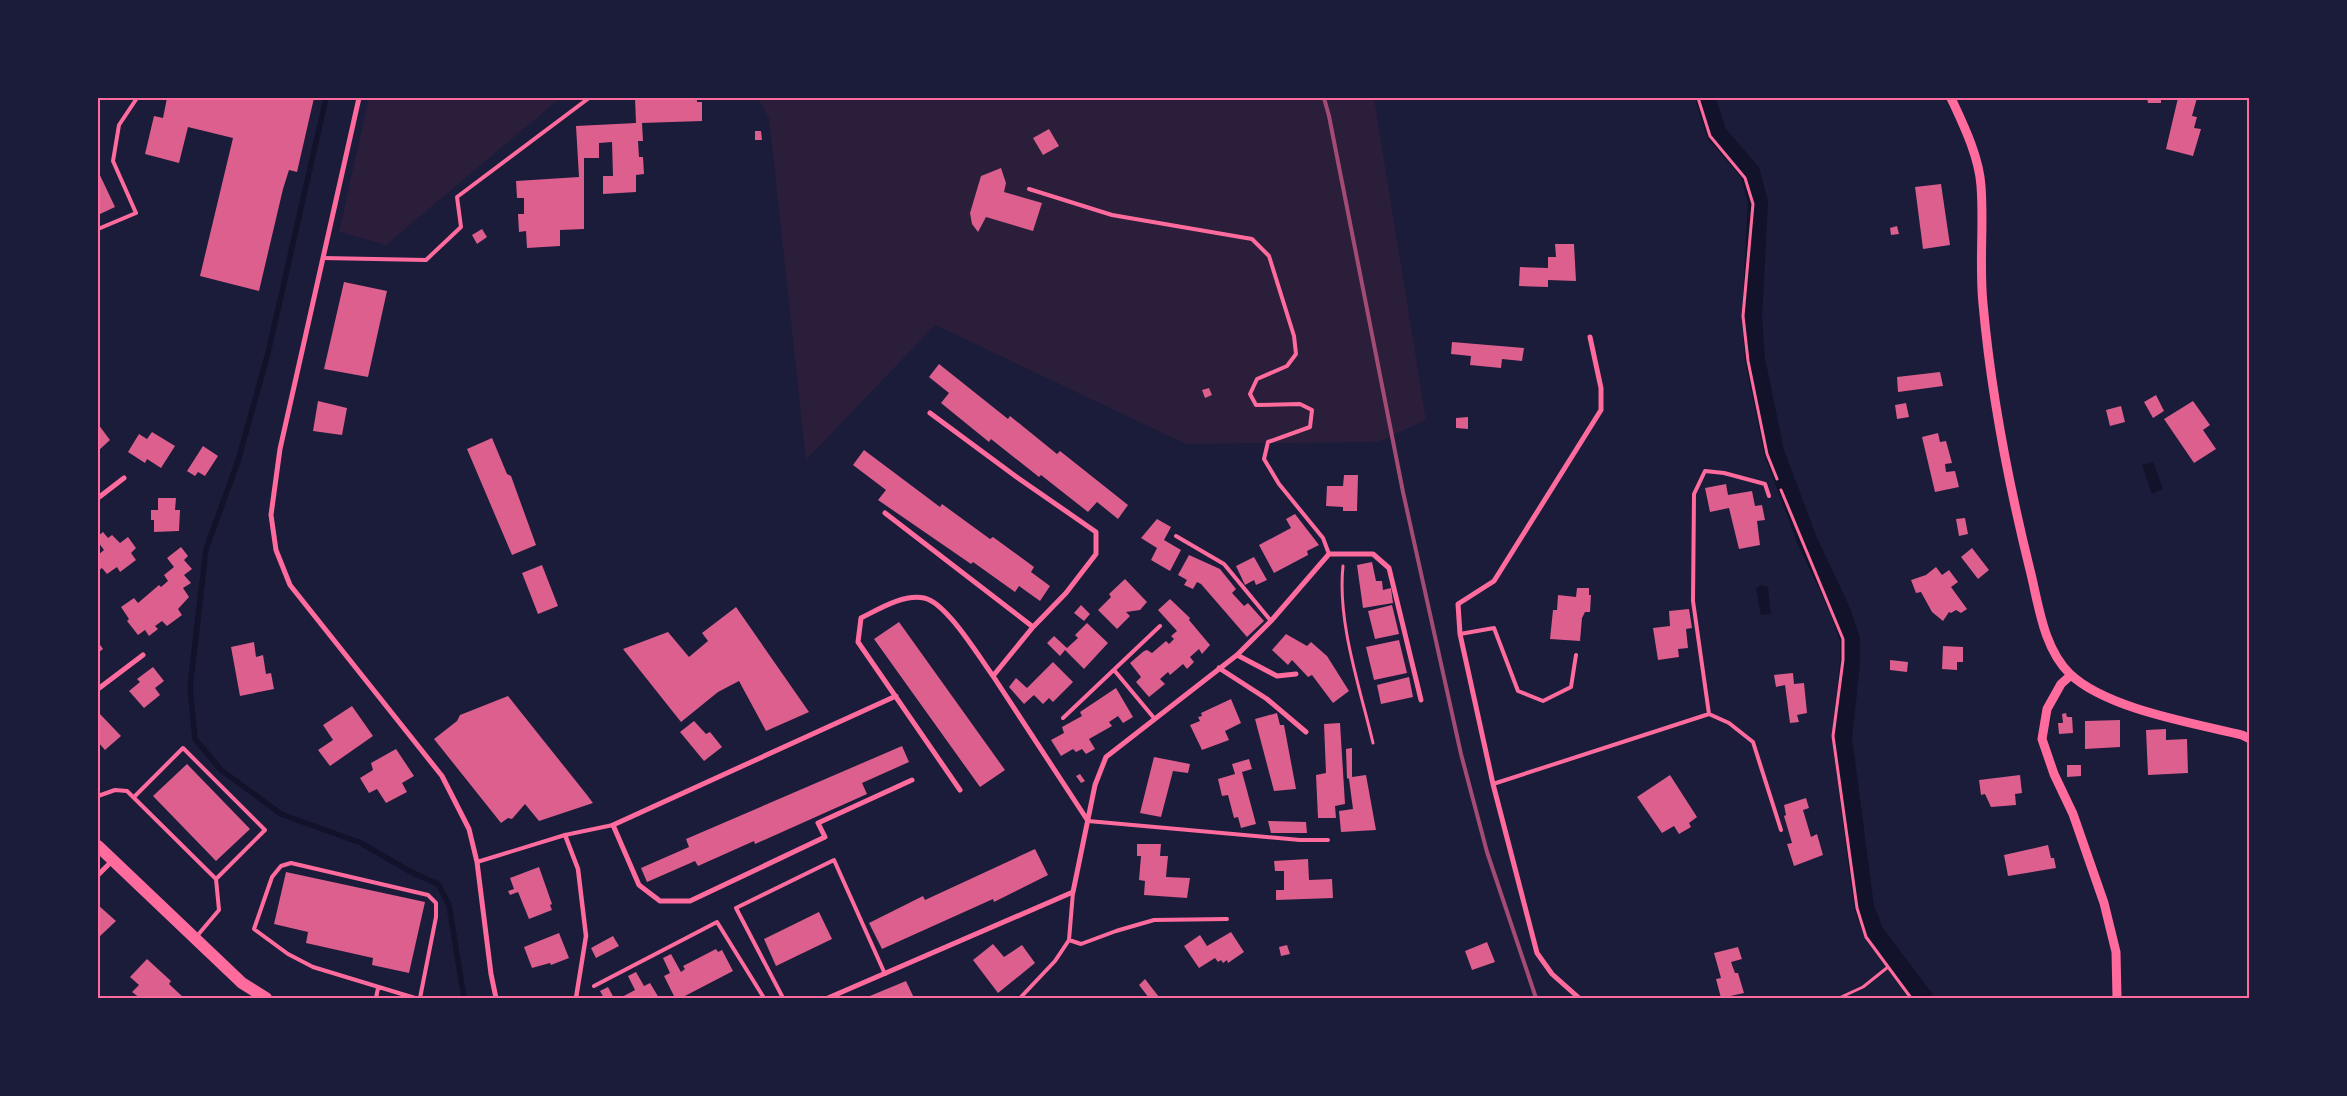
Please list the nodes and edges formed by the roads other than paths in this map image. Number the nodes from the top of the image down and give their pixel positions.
1 (137, 98) edge
2 (359, 98) edge
3 (589, 98) edge
4 (1951, 98) edge
5 (1029, 189) dead end
6 (98, 229) edge
7 (322, 258) junction
8 (1590, 337) dead end
9 (930, 413) dead end
10 (124, 478) dead end
11 (1769, 496) dead end
12 (98, 498) edge
13 (885, 514) dead end
14 (1176, 536) dead end
15 (1329, 554) junction
16 (1271, 621) junction
17 (1160, 626) dead end
18 (1033, 627) junction
19 (1460, 634) junction
20 (1237, 654) junction
21 (143, 655) dead end
22 (1576, 655) dead end
23 (1219, 668) junction
24 (1114, 670) junction
25 (1296, 674) dead end
26 (2071, 675) junction
27 (993, 676) junction
28 (98, 689) edge
29 (896, 696) junction
30 (1421, 700) dead end
31 (1709, 714) junction
32 (1062, 718) dead end
33 (1154, 718) junction
34 (1306, 732) dead end
35 (2250, 739) edge
36 (912, 780) dead end
37 (1493, 784) junction
38 (960, 790) dead end
39 (98, 796) edge
40 (134, 797) junction
41 (1088, 821) junction
42 (614, 825) junction
43 (1781, 830) dead end
44 (565, 835) junction
45 (1328, 840) dead end
46 (98, 846) edge
47 (113, 860) junction
48 (477, 862) junction
49 (98, 874) edge
50 (216, 879) junction
51 (1073, 892) junction
52 (1227, 919) dead end
53 (195, 939) junction
54 (1069, 940) junction
55 (885, 974) junction
56 (594, 986) dead end
57 (378, 988) junction
58 (266, 998) edge
59 (376, 998) edge
60 (414, 998) edge
61 (420, 998) edge
62 (496, 998) edge
63 (576, 998) edge
64 (764, 998) edge
65 (783, 998) edge
66 (828, 998) edge
67 (1020, 998) edge
68 (1579, 998) edge
69 (2116, 998) edge

1 - 6 lane
2 - 7 street
3 - 7 lane
4 - 26 street
5 - 15 lane
7 - 48 street
8 - 19 street
9 - 18 street
10 - 12 street
11 - 31 lane
13 - 18 street
14 - 16 lane
15 - 16 street
15 - 30 street
16 - 20 street
17 - 24 lane
18 - 27 street
19 - 22 lane
19 - 37 street
20 - 23 street
20 - 25 street
21 - 28 street
23 - 33 street
23 - 34 street
24 - 32 lane
24 - 33 lane
26 - 35 street
26 - 69 street
27 - 29 street
27 - 41 street
29 - 38 street
29 - 42 street
31 - 37 lane
31 - 43 lane
33 - 41 street
36 - 42 street
37 - 68 street
39 - 40 lane
40 - 50 lane
40 - 50 lane
41 - 45 lane
41 - 51 street
42 - 44 lane
44 - 48 lane
44 - 63 street
46 - 47 main road
47 - 49 street
47 - 53 main road
48 - 62 street
50 - 53 lane
51 - 54 lane
51 - 55 street
52 - 54 lane
53 - 58 main road
54 - 67 lane
55 - 65 lane
55 - 66 street
56 - 64 lane
57 - 59 lane
57 - 60 lane
57 - 61 lane

